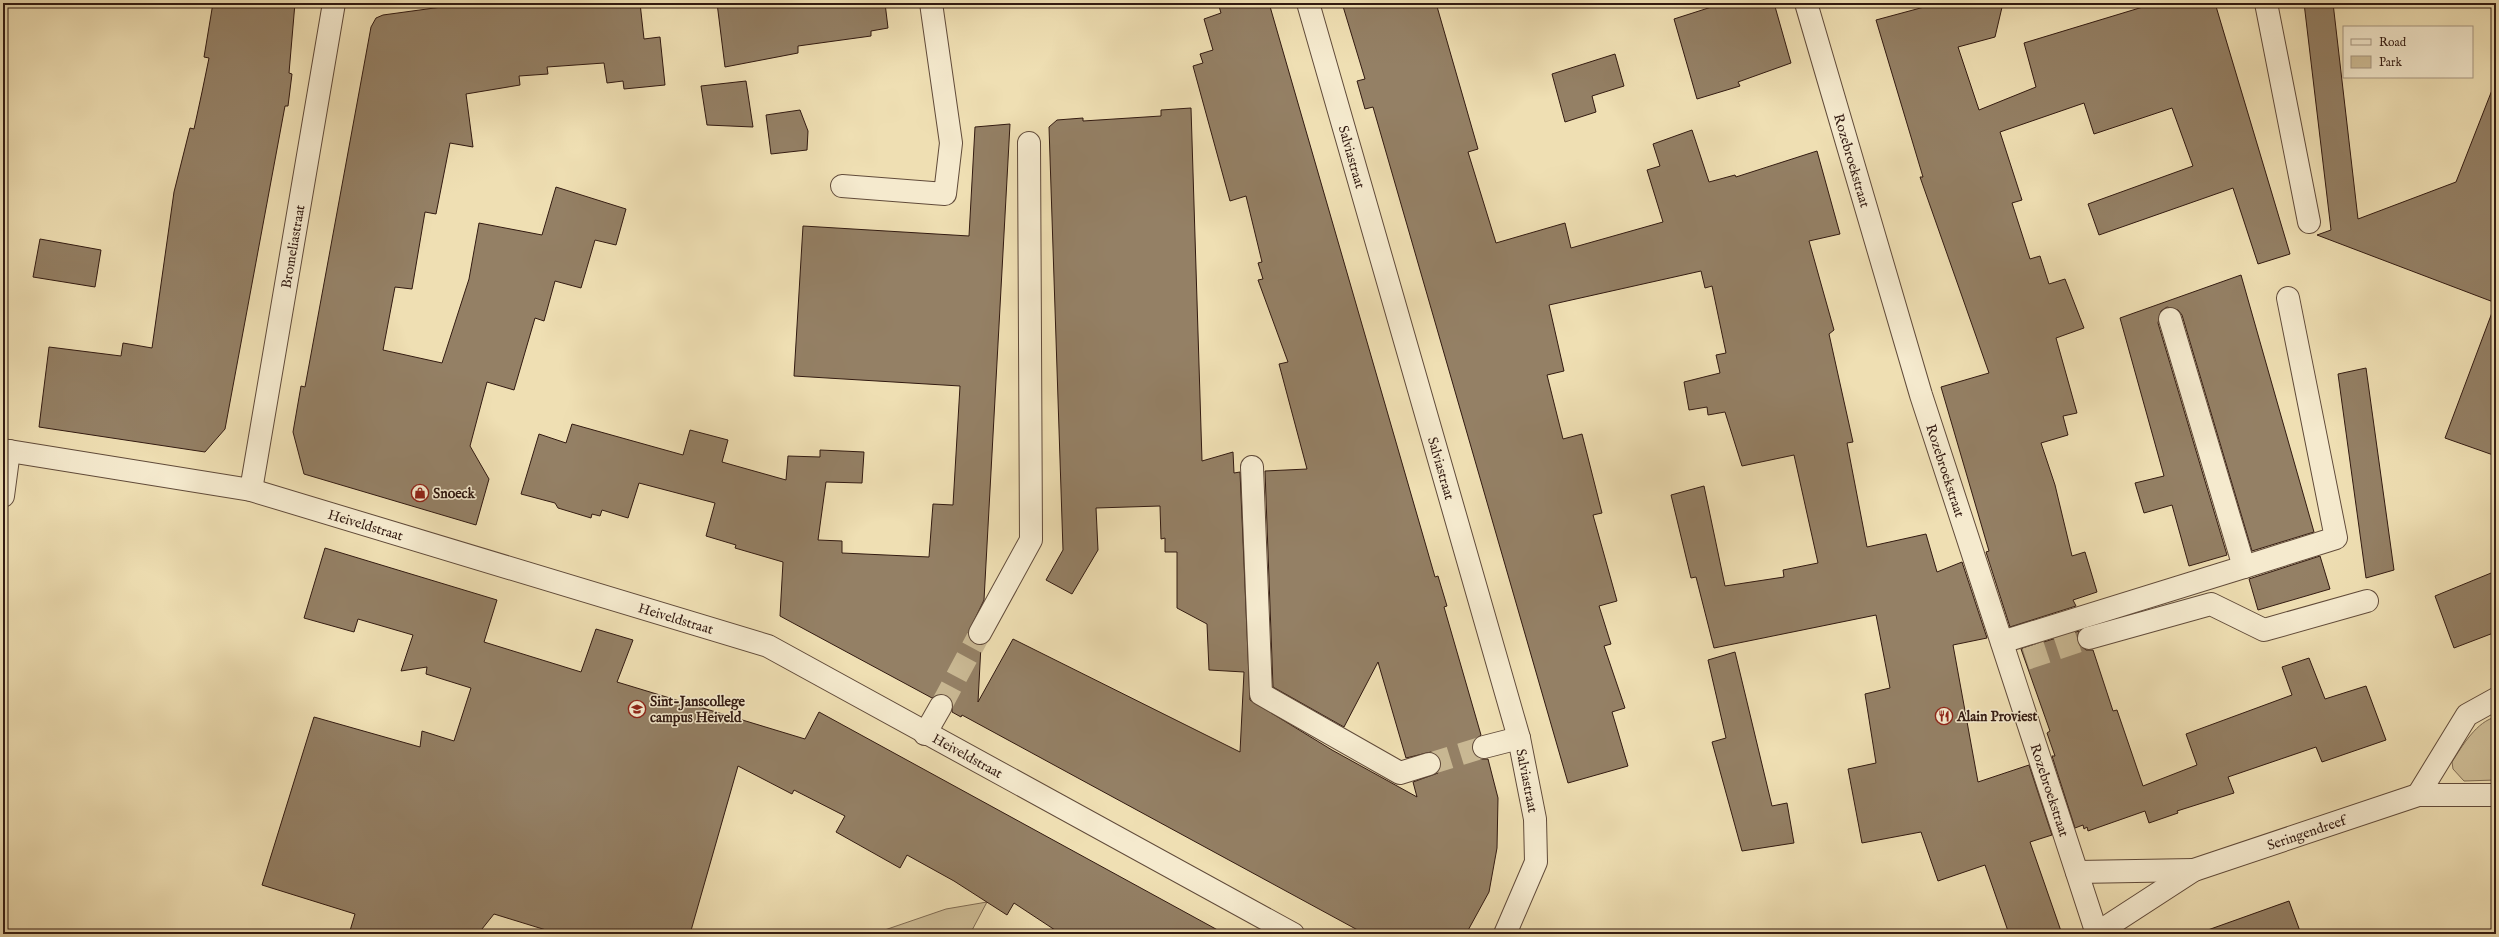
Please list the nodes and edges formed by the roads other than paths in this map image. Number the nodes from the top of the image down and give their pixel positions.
1 (334, 3) edge
2 (931, 3) edge
3 (1308, 3) edge
4 (1806, 3) edge
5 (2266, 3) edge
6 (1029, 143) dead end
7 (842, 186) dead end
8 (2309, 222) dead end
9 (2288, 298) dead end
10 (2170, 319) dead end
11 (6, 451) edge
12 (1252, 467) dead end
13 (251, 490) junction
14 (3, 496) edge
15 (2244, 567) junction
16 (2367, 601) dead end
17 (980, 633) tunnel mouth
18 (2089, 638) tunnel mouth
19 (2002, 642) junction
20 (2496, 699) edge
21 (940, 706) tunnel mouth
22 (925, 734) junction
23 (1520, 738) junction
24 (1484, 747) tunnel mouth
25 (1429, 764) tunnel mouth
26 (2418, 795) junction
27 (2496, 795) edge
28 (2194, 870) junction
29 (2077, 872) junction
30 (1293, 934) edge
31 (1505, 934) edge
32 (2097, 934) edge

1 - 13 street, Bromeliastraat
2 - 7 street
3 - 23 street, Salviastraat
4 - 19 street, Rozebroekstraat
5 - 8 street
6 - 17 street
9 - 15 street
10 - 15 street
11 - 13 street, Heiveldstraat
11 - 14 street
12 - 25 street
13 - 22 street, Heiveldstraat
15 - 19 street
16 - 18 street
19 - 29 street, Rozebroekstraat
20 - 26 street
21 - 22 street
22 - 30 street, Heiveldstraat
23 - 24 street
23 - 31 street, Salviastraat
26 - 27 street, Seringendreef
26 - 28 street, Seringendreef
28 - 29 street, Seringendreef
28 - 32 street, Seringendreef
29 - 32 street, Rozebroekstraat

